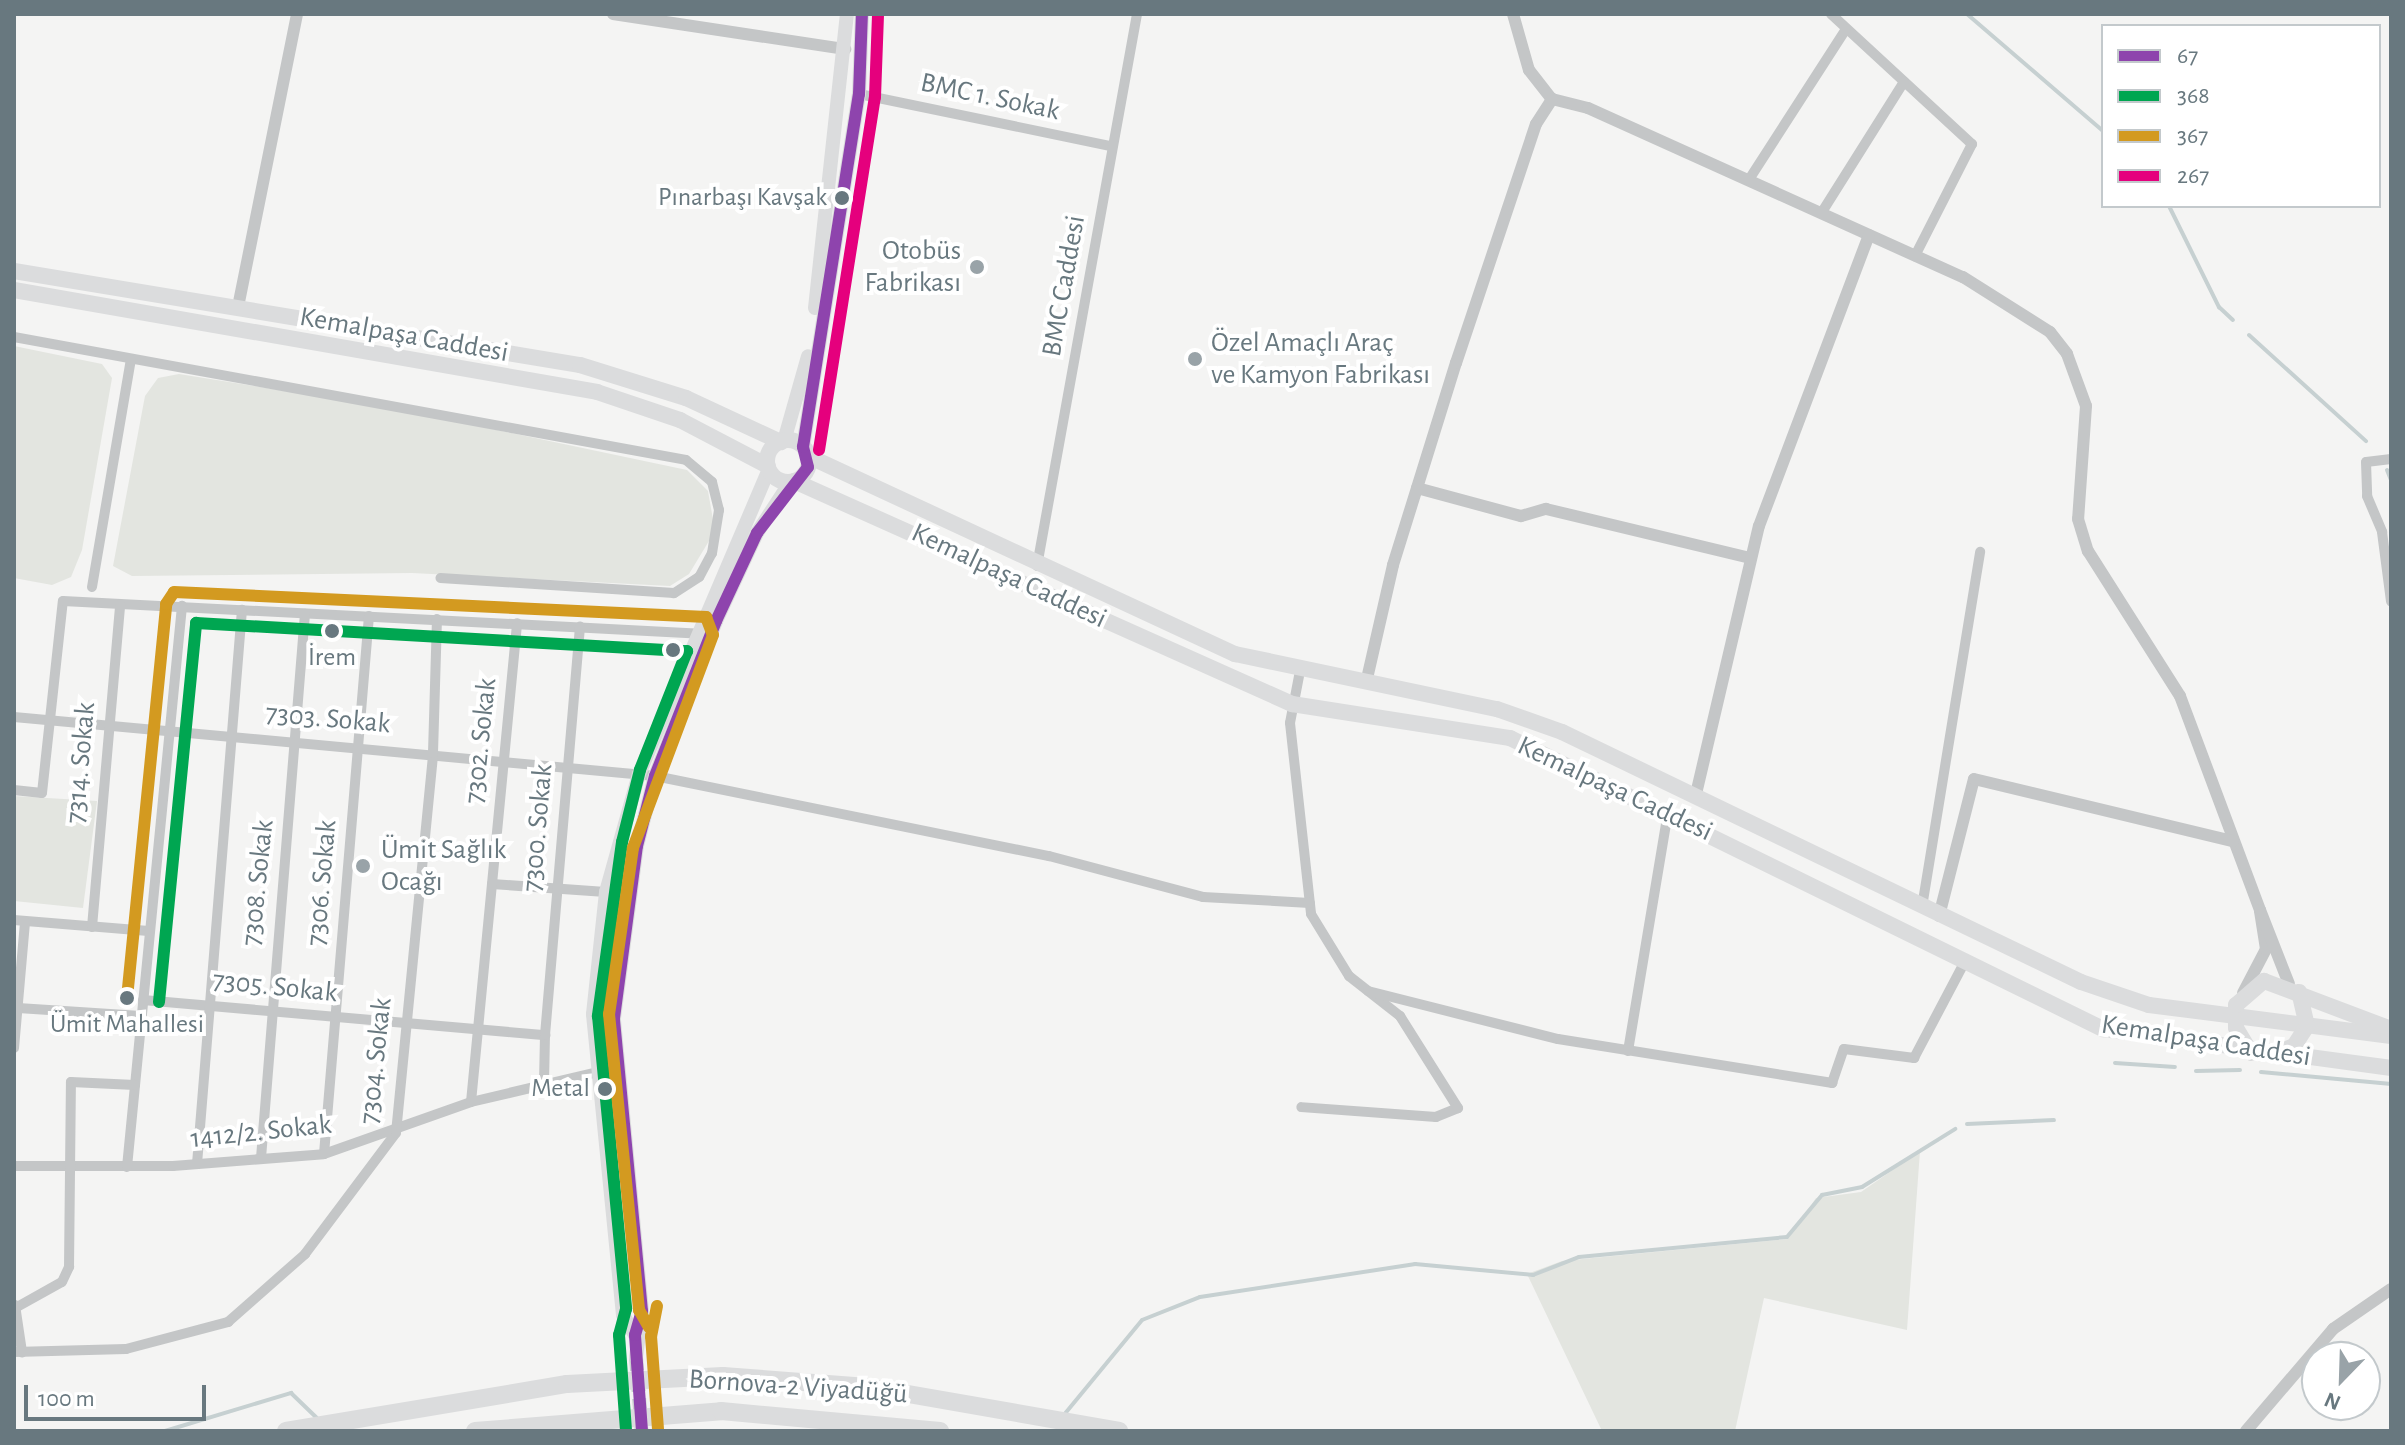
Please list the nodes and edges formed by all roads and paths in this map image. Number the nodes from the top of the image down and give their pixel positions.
1 (281, 14) edge
2 (613, 14) edge
3 (847, 14) edge
4 (862, 14) edge
5 (1137, 14) edge
6 (1513, 14) edge
7 (1831, 14) edge
8 (297, 16) edge
9 (1846, 29) junction
10 (845, 49) junction
11 (1904, 82) junction
12 (859, 94) junction
13 (1552, 99) junction
14 (1111, 146) junction
15 (1750, 178) junction
16 (1822, 212) junction
17 (1869, 235) junction
18 (1915, 256) junction
19 (14, 271) edge
20 (14, 290) edge
21 (238, 307) junction
22 (14, 337) edge
23 (131, 360) junction
24 (783, 441) junction
25 (806, 451) junction
26 (2391, 459) edge
27 (769, 468) junction
28 (792, 481) junction
29 (1417, 488) junction
30 (1980, 552) dead end
31 (1750, 558) junction
32 (1037, 566) junction
33 (440, 578) dead end
34 (92, 587) dead end
35 (2391, 601) edge
36 (120, 604) junction
37 (182, 606) junction
38 (242, 610) junction
39 (305, 614) junction
40 (369, 616) junction
41 (437, 619) junction
42 (517, 623) junction
43 (580, 626) junction
44 (704, 633) junction
45 (1300, 671) junction
46 (1366, 683) junction
47 (1292, 704) junction
48 (14, 717) edge
49 (47, 721) junction
50 (108, 727) junction
51 (171, 732) junction
52 (231, 735) junction
53 (296, 741) junction
54 (360, 744) junction
55 (433, 753) junction
56 (502, 762) junction
57 (568, 768) junction
58 (639, 774) junction
59 (655, 776) junction
60 (14, 790) edge
61 (1696, 794) junction
62 (1669, 811) junction
63 (2233, 841) junction
64 (492, 884) junction
65 (557, 890) junction
66 (606, 892) junction
67 (1310, 903) junction
68 (1922, 907) junction
69 (2260, 910) junction
70 (1939, 916) junction
71 (20, 920) edge
72 (92, 927) junction
73 (149, 931) junction
74 (1963, 965) junction
75 (2294, 988) junction
76 (1368, 991) junction
77 (2243, 993) junction
78 (143, 1000) junction
79 (208, 1004) junction
80 (18, 1008) junction
81 (269, 1009) junction
82 (141, 1016) junction
83 (334, 1016) junction
84 (2234, 1017) junction
85 (404, 1025) junction
86 (2307, 1026) junction
87 (477, 1029) junction
88 (2391, 1029) edge
89 (545, 1035) junction
90 (2391, 1036) edge
91 (14, 1048) edge
92 (1628, 1051) junction
93 (2251, 1053) junction
94 (2271, 1054) junction
95 (2391, 1068) edge
96 (598, 1072) junction
97 (544, 1084) junction
98 (135, 1085) junction
99 (471, 1102) junction
100 (1301, 1107) dead end
101 (396, 1133) junction
102 (324, 1154) junction
103 (261, 1158) junction
104 (197, 1164) junction
105 (14, 1166) edge
106 (71, 1167) junction
107 (127, 1167) junction
108 (2391, 1289) edge
109 (15, 1305) edge
110 (635, 1335) junction
111 (18, 1352) edge
112 (636, 1357) tunnel mouth
113 (286, 1431) edge
114 (475, 1431) edge
115 (940, 1431) edge
116 (1119, 1431) edge
117 (2246, 1431) edge

1 - 8 street
2 - 10 street
3 - 10 main road
4 - 12 main road
5 - 14 street, BMC Caddesi
6 - 13 street
7 - 9 street
8 - 21 street
9 - 11 street
9 - 15 street
10 - 24 main road
11 - 16 street
11 - 18 street
12 - 14 street, BMC 1. Sokak
12 - 25 main road
13 - 15 street
13 - 29 street
14 - 32 street, BMC Caddesi
15 - 16 street
16 - 17 street
17 - 18 street
17 - 31 street
18 - 63 street
19 - 21 main road, Kemalpaşa Caddesi
20 - 27 main road, Kemalpaşa Caddesi
21 - 24 main road, Kemalpaşa Caddesi
22 - 23 street
23 - 33 street
23 - 34 street
24 - 25 main road, Kemalpaşa Caddesi
24 - 27 main road
25 - 28 main road
25 - 32 main road, Kemalpaşa Caddesi
26 - 35 street
27 - 28 main road, Kemalpaşa Caddesi
27 - 44 main road
28 - 44 main road
28 - 47 main road, Kemalpaşa Caddesi
29 - 31 street
29 - 46 street
30 - 68 street
31 - 61 street
32 - 45 main road, Kemalpaşa Caddesi
36 - 37 street
36 - 49 street
36 - 50 street, 7314. Sokak
37 - 38 street
37 - 51 street
38 - 39 street
38 - 52 street
39 - 40 street
39 - 53 street, 7308. Sokak
40 - 41 street
40 - 54 street, 7306. Sokak
41 - 42 street
41 - 55 street, 7304. Sokak
42 - 43 street
42 - 56 street, 7302. Sokak
43 - 44 street
43 - 57 street, 7300. Sokak
44 - 58 main road
44 - 59 main road
45 - 46 main road, Kemalpaşa Caddesi
45 - 47 street
46 - 61 main road, Kemalpaşa Caddesi
47 - 62 main road, Kemalpaşa Caddesi
47 - 67 street
48 - 49 street, 7303. Sokak
49 - 50 street, 7303. Sokak
49 - 60 street
50 - 51 street, 7303. Sokak
50 - 72 street, 7314. Sokak
51 - 52 street, 7303. Sokak
51 - 73 street
52 - 53 street, 7303. Sokak
52 - 79 street
53 - 54 street, 7303. Sokak
53 - 81 street, 7308. Sokak
54 - 55 street, 7303. Sokak
54 - 83 street, 7306. Sokak
55 - 56 street, 7303. Sokak
55 - 85 street, 7304. Sokak
56 - 57 street, 7303. Sokak
56 - 64 street, 7302. Sokak
57 - 58 street, 7303. Sokak
57 - 65 street, 7300. Sokak
58 - 59 street, 7303. Sokak
58 - 66 main road
59 - 67 street, 7303. Sokak
59 - 110 main road
61 - 68 main road, Kemalpaşa Caddesi
62 - 74 main road, Kemalpaşa Caddesi
62 - 92 street
63 - 69 street
63 - 70 street
64 - 65 street
64 - 87 street, 7302. Sokak
65 - 66 street
65 - 89 street, 7300. Sokak
66 - 96 main road
67 - 76 street
68 - 70 main road, Kemalpaşa Caddesi
69 - 75 street
69 - 77 street
70 - 84 main road, Kemalpaşa Caddesi
71 - 72 street
71 - 80 street
72 - 73 street
73 - 78 street
74 - 92 street
74 - 93 main road, Kemalpaşa Caddesi
75 - 77 main road
75 - 86 main road
75 - 88 main road
76 - 92 street
76 - 100 street
77 - 84 main road
78 - 79 street, 7305. Sokak
78 - 82 street
79 - 81 street, 7305. Sokak
79 - 104 street
80 - 82 street
80 - 91 street
81 - 83 street, 7305. Sokak
81 - 103 street, 7308. Sokak
82 - 98 street
83 - 85 street, 7305. Sokak
83 - 102 street, 7306. Sokak
84 - 86 main road, Kemalpaşa Caddesi
84 - 93 main road
85 - 87 street, 7305. Sokak
85 - 101 street, 7304. Sokak
86 - 90 main road, Kemalpaşa Caddesi
86 - 94 main road
87 - 89 street, 7305. Sokak
87 - 99 street, 7302. Sokak
89 - 97 street
93 - 94 main road, Kemalpaşa Caddesi
94 - 95 main road, Kemalpaşa Caddesi
96 - 97 street, 1412/2. Sokak
96 - 110 main road
97 - 99 street, 1412/2. Sokak
98 - 106 street
98 - 107 street
99 - 101 street, 1412/2. Sokak
101 - 102 street, 1412/2. Sokak
101 - 111 street, 7304. Sokak
102 - 103 street, 1412/2. Sokak
103 - 104 street, 1412/2. Sokak
104 - 107 street, 1412/2. Sokak
105 - 106 street, 1412/2. Sokak
106 - 107 street, 1412/2. Sokak
106 - 109 street
108 - 117 street
109 - 111 street
110 - 112 main road
113 - 116 highway, Bornova-2 Viyadüğü
114 - 115 highway, Bornova-2 Viyadüğü

